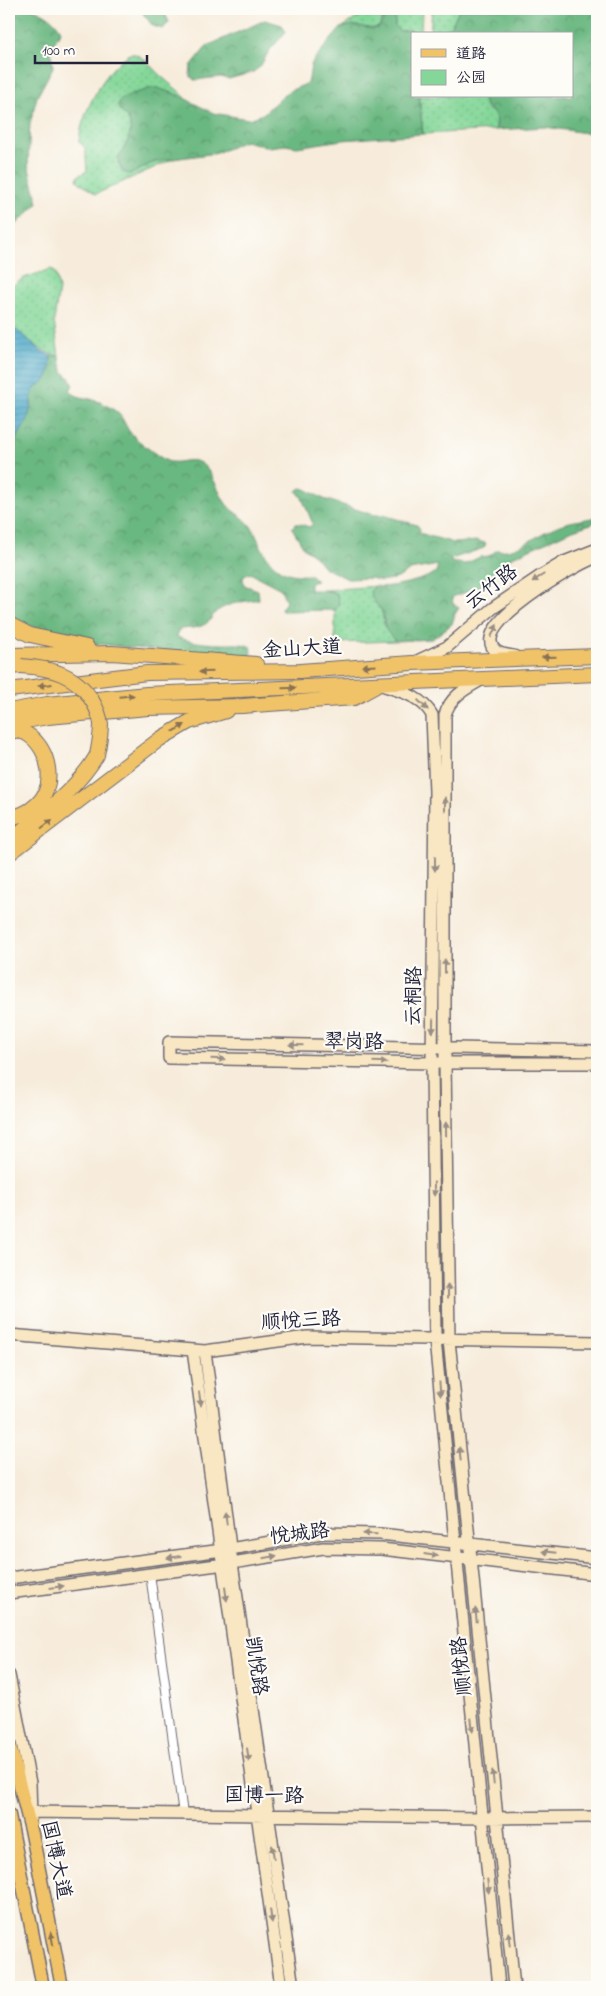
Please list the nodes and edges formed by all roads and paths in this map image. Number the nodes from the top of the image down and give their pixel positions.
1 (597, 549) edge
2 (597, 557) edge
3 (9, 624) edge
4 (112, 653) junction
5 (9, 655) edge
6 (597, 656) edge
7 (521, 658) junction
8 (412, 663) junction
9 (15, 666) edge
10 (324, 669) junction
11 (597, 674) edge
12 (484, 678) junction
13 (380, 684) junction
14 (9, 690) edge
15 (242, 706) junction
16 (9, 711) edge
17 (9, 724) edge
18 (9, 730) edge
19 (9, 818) edge
20 (9, 841) edge
21 (9, 854) edge
22 (433, 1048) junction
23 (445, 1048) junction
24 (597, 1051) edge
25 (432, 1063) junction
26 (446, 1063) junction
27 (597, 1063) edge
28 (9, 1335) edge
29 (435, 1340) junction
30 (449, 1340) junction
31 (597, 1342) edge
32 (199, 1351) junction
33 (455, 1542) junction
34 (469, 1544) junction
35 (225, 1550) junction
36 (456, 1558) junction
37 (597, 1558) edge
38 (470, 1559) junction
39 (227, 1564) junction
40 (150, 1574) junction
41 (597, 1574) edge
42 (9, 1578) edge
43 (9, 1593) edge
44 (9, 1675) edge
45 (9, 1742) edge
46 (31, 1812) junction
47 (183, 1814) junction
48 (9, 1815) edge
49 (262, 1816) junction
50 (597, 1817) edge
51 (481, 1818) junction
52 (497, 1818) junction
53 (10, 1830) edge
54 (32, 1834) junction
55 (42, 1986) edge
56 (62, 1987) edge
57 (281, 1987) edge
58 (293, 1987) edge
59 (499, 1987) edge
60 (514, 1987) edge

1 -> 8 main road, 云竹路
7 -> 2 main road, 云竹路
3 - 4 highway
4 - 5 highway
4 - 10 highway
6 -> 7 highway, 金山大道
7 - 8 highway, 金山大道
8 -> 10 highway, 金山大道
9 - 20 highway, bridge
10 -> 14 highway, 金山大道
11 - 12 highway, 金山大道
12 - 13 highway, 金山大道
23 -> 12 main road, 云桐路
13 - 15 highway
16 -> 13 highway, 金山大道
13 -> 22 main road, 云桐路
15 - 17 highway
21 -> 15 highway
18 - 19 highway
22 - 23 main road, 翠岗路
22 - 25 main road, 云桐路
22 -> 25 main road, 翠岗路
23 - 24 main road, 翠岗路
23 - 26 main road, 云桐路
25 - 26 main road, 翠岗路
25 -> 29 main road, 云桐路
26 - 27 main road, 翠岗路
30 -> 26 main road, 云桐路
28 - 32 main road, 顺悦三路
29 - 30 main road, 顺悦三路
29 - 32 main road, 顺悦三路
29 -> 33 main road, 顺悦路
30 - 31 main road, 顺悦三路
34 -> 30 main road, 顺悦路
32 - 35 main road, 凯悦路
33 - 34 main road, 悦城路
33 -> 35 main road, 悦城路
33 - 36 main road, 顺悦路
37 -> 34 main road, 悦城路
34 - 38 main road, 顺悦路
35 - 39 main road, 凯悦路
35 -> 42 main road, 悦城路
36 - 38 main road, 悦城路
39 -> 36 main road, 悦城路
36 -> 51 main road, 顺悦路
38 - 41 main road, 悦城路
52 -> 38 main road, 顺悦路
39 - 40 main road, 悦城路
39 - 49 main road, 凯悦路
43 -> 40 main road, 悦城路
40 - 47 street
44 - 46 main road
45 - 54 main road, 国博大道
46 - 47 main road, 国博一路
46 - 54 main road
47 - 49 main road, 国博一路
48 - 53 main road, 国博大道
49 - 51 main road, 国博一路
49 -> 57 main road, 凯悦路
58 -> 49 main road, 凯悦路
50 - 52 main road, 国博一路
51 - 52 main road, 国博一路
51 -> 59 main road, 顺悦路
60 -> 52 main road, 顺悦路
53 - 55 main road, 国博大道
56 -> 54 main road, 国博大道

